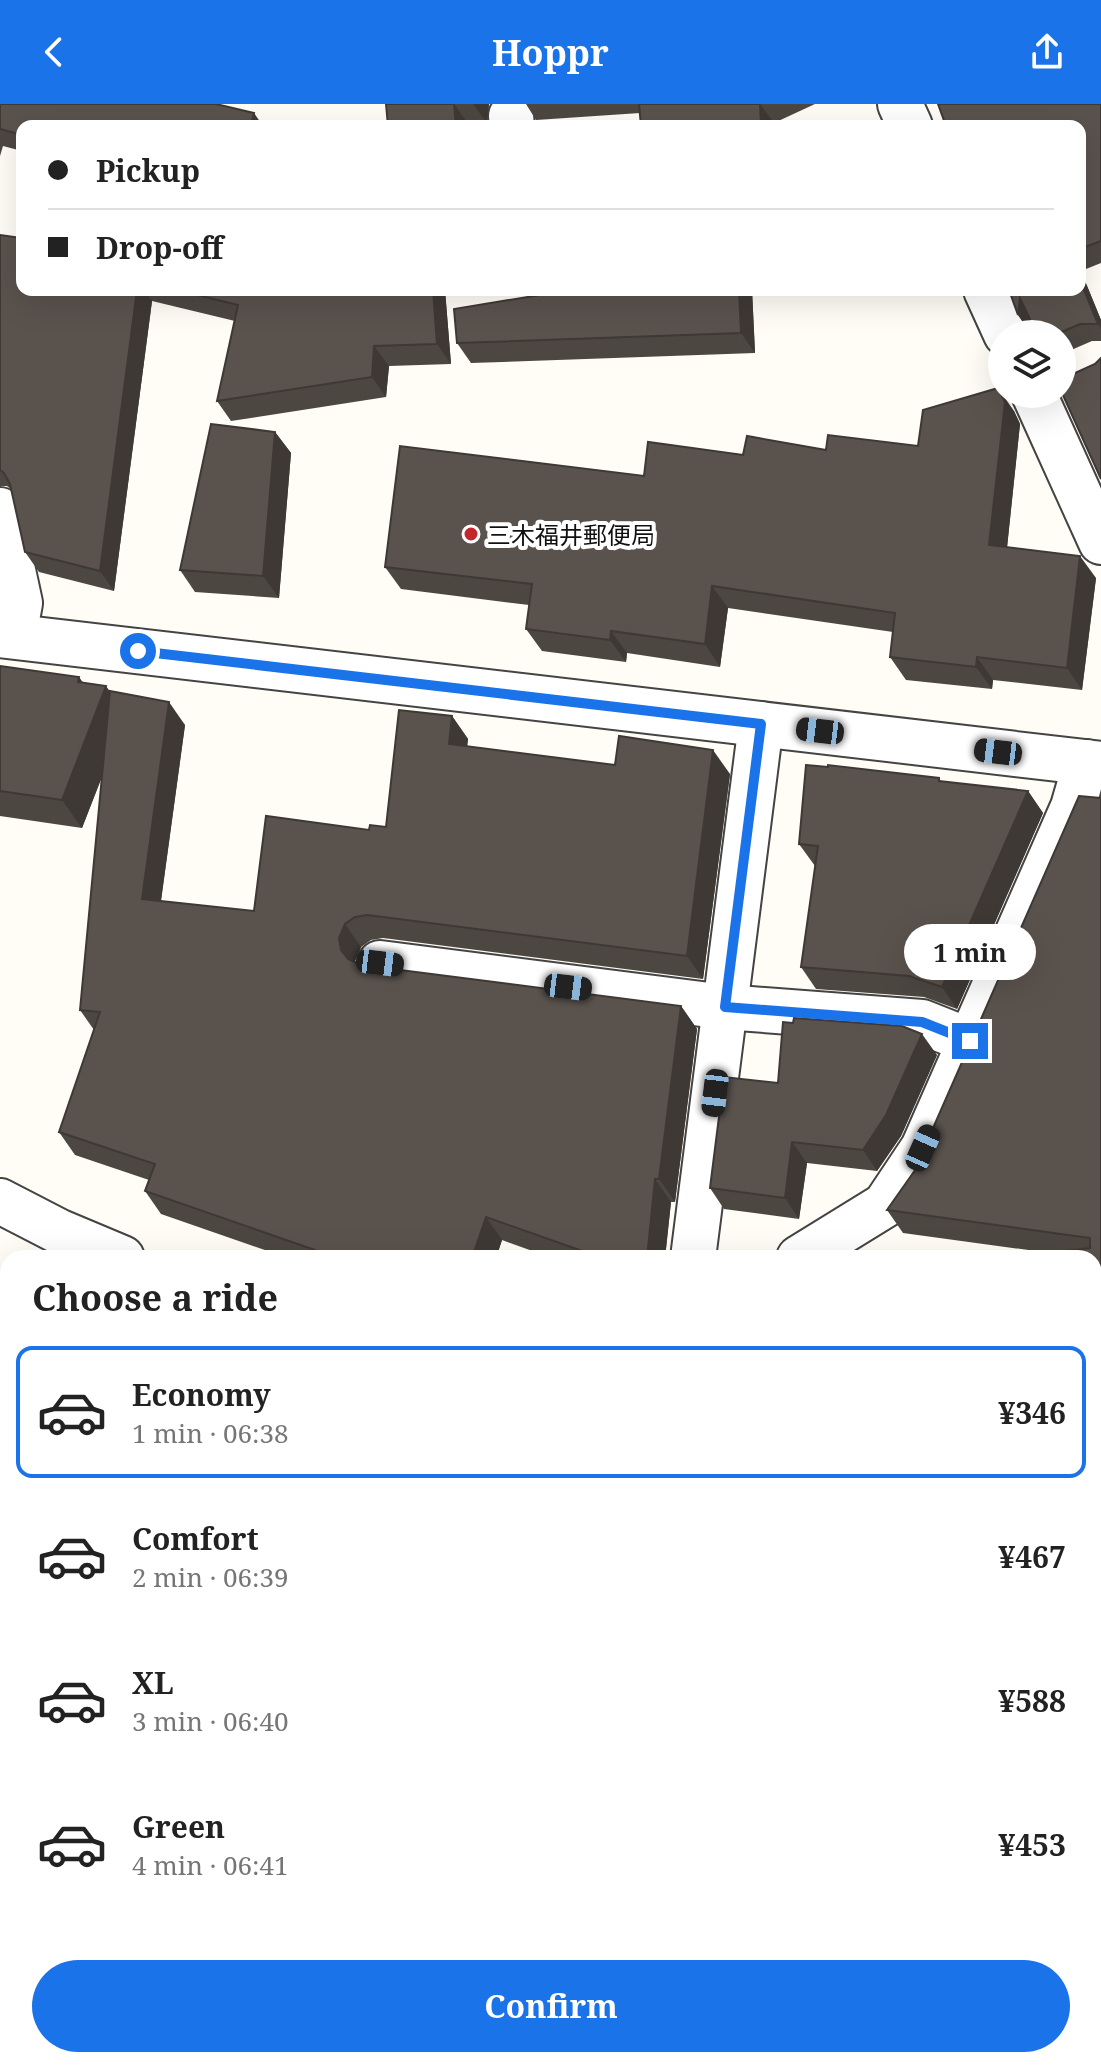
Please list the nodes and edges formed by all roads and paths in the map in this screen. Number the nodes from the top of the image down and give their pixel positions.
1 (989, 296) edge
2 (1000, 320) edge
3 (1056, 408) edge
4 (0, 510) edge
5 (1101, 542) edge
6 (7, 635) edge
7 (761, 724) junction
8 (1094, 763) edge
9 (380, 963) dead end
10 (725, 1007) junction
11 (970, 1041) junction
12 (0, 1201) edge
13 (103, 1250) edge
14 (694, 1250) edge
15 (812, 1250) edge

1 - 2 street
3 - 5 street
4 - 6 street
6 - 7 street
7 - 8 street
7 - 10 street
8 - 11 street
9 - 10 street
10 - 11 street
10 - 14 street
11 - 15 street
12 - 13 street

